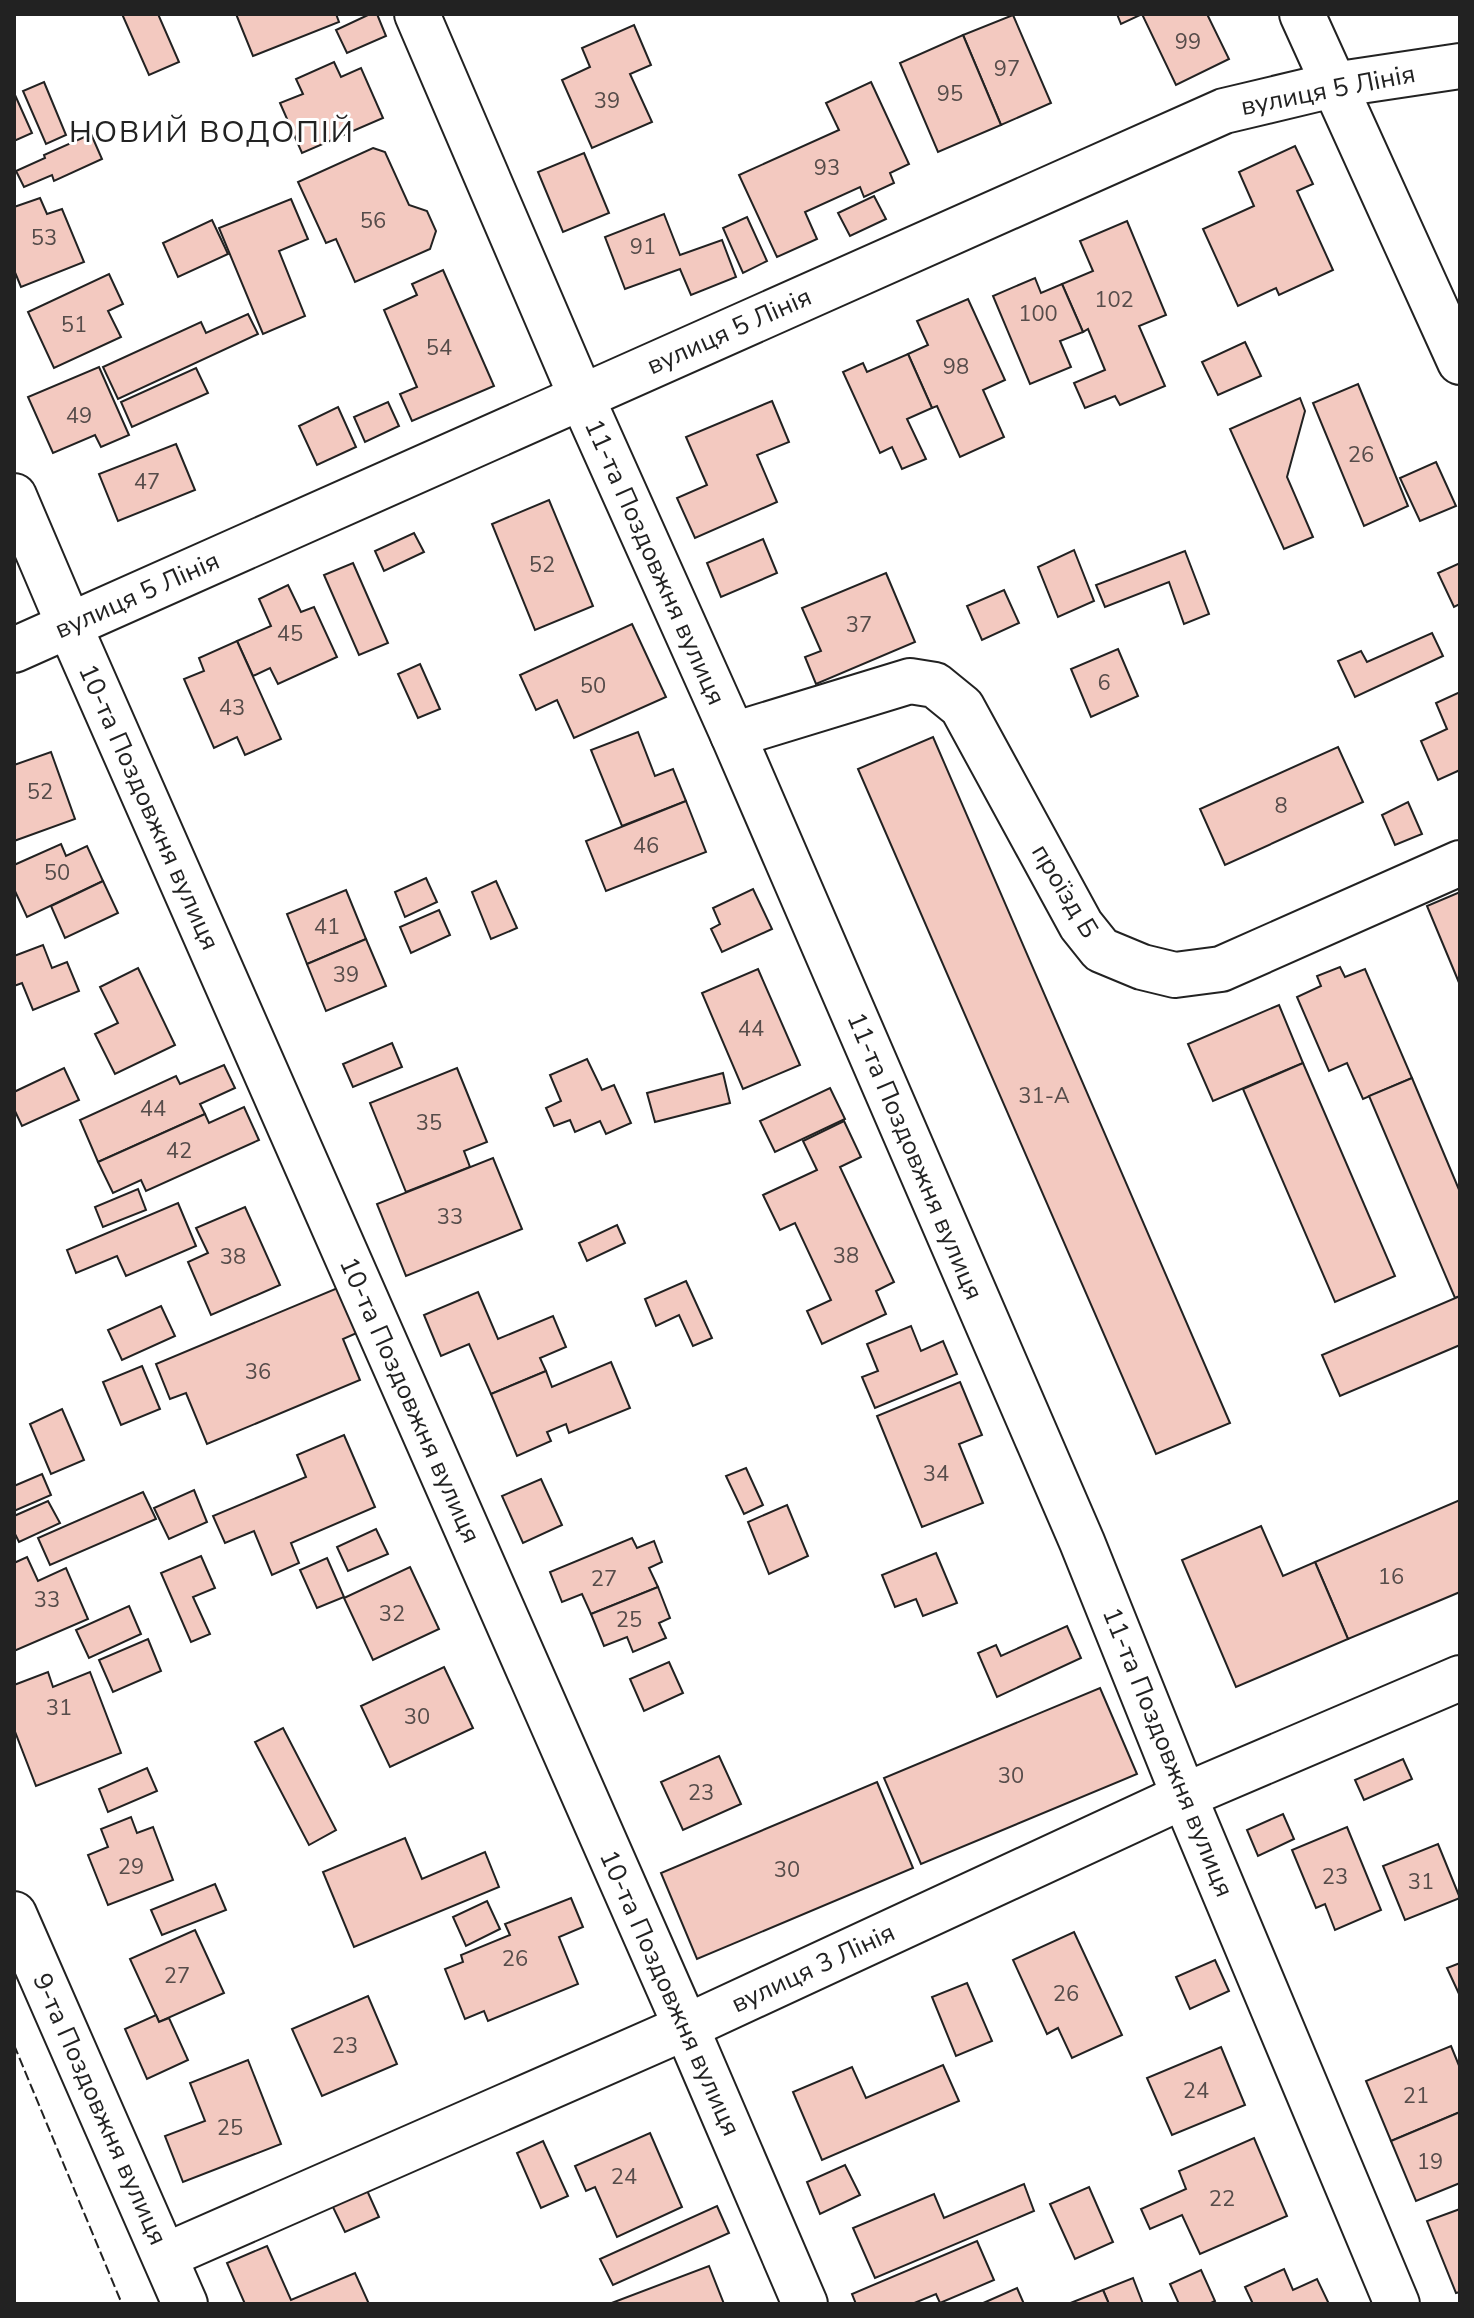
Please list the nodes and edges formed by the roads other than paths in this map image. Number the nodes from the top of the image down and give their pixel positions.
1 (417, 14) edge
2 (1302, 14) edge
3 (1460, 66) edge
4 (1333, 85) junction
5 (1460, 362) edge
6 (581, 396) junction
7 (14, 496) edge
8 (69, 625) junction
9 (14, 650) edge
10 (733, 735) junction
11 (1460, 863) edge
12 (1460, 1678) edge
13 (1184, 1796) junction
14 (14, 1914) edge
15 (686, 2027) junction
16 (165, 2256) junction
17 (185, 2304) edge
18 (805, 2304) edge
19 (1397, 2304) edge

1 - 6 street, 11-та Поздовжня вулиця
2 - 4 street
3 - 4 street, вулиця 5 Лінія
4 - 5 street
4 - 6 street, вулиця 5 Лінія
6 - 8 street, вулиця 5 Лінія
6 - 10 street, 11-та Поздовжня вулиця
7 - 8 street, 10-та Поздовжня вулиця
8 - 9 street, вулиця 5 Лінія
8 - 15 street, 10-та Поздовжня вулиця
10 - 11 street, проїзд Б
10 - 13 street, 11-та Поздовжня вулиця
12 - 13 street, вулиця 3 Лінія
13 - 15 street, вулиця 3 Лінія
13 - 19 street, 11-та Поздовжня вулиця
14 - 16 street, 9-та Поздовжня вулиця
15 - 16 street, вулиця 3 Лінія
15 - 18 street, 10-та Поздовжня вулиця
16 - 17 street, 9-та Поздовжня вулиця

